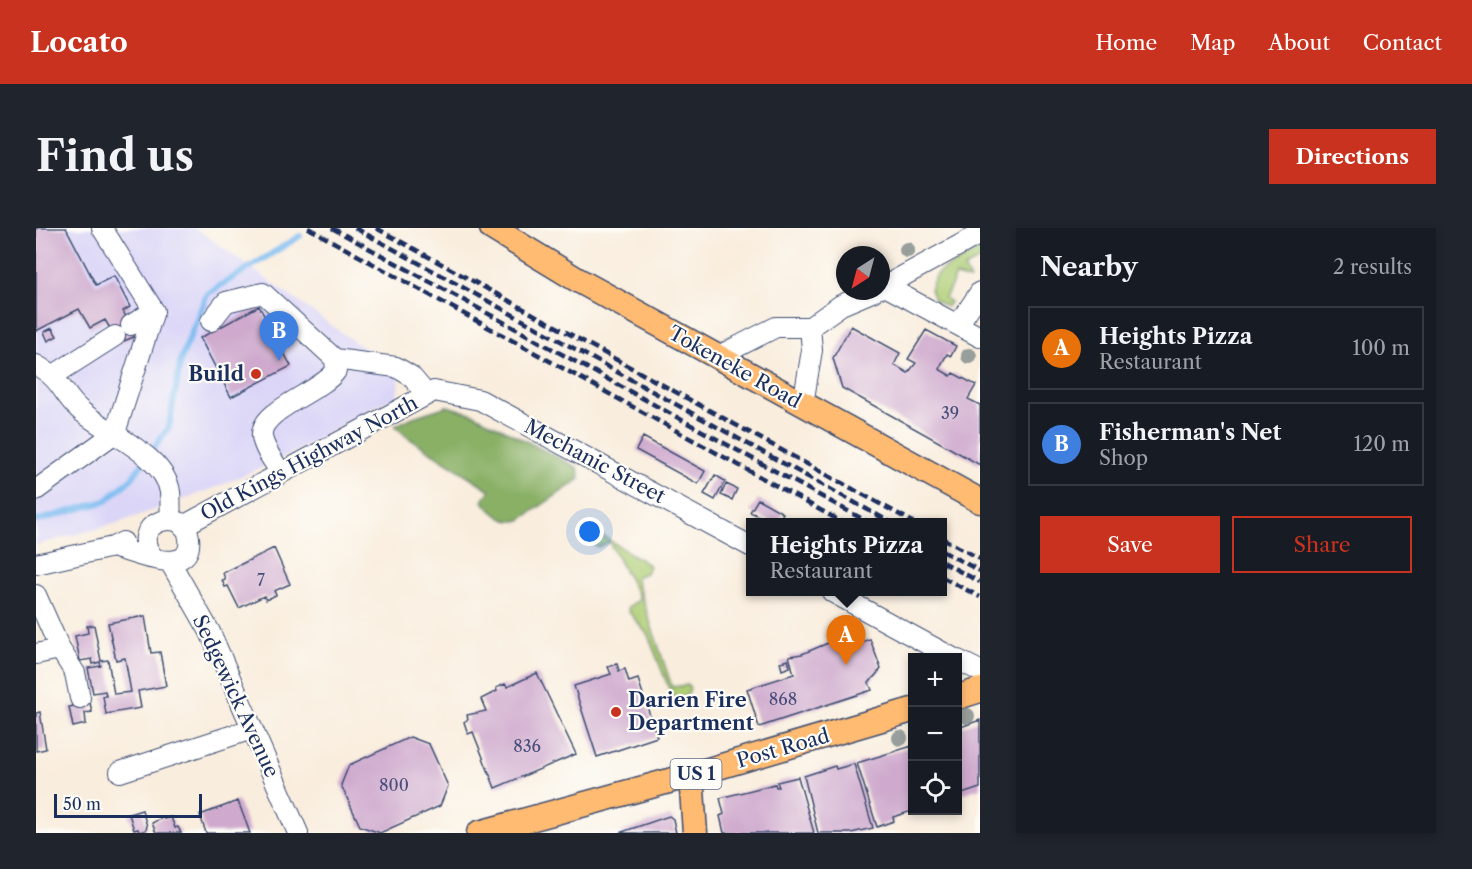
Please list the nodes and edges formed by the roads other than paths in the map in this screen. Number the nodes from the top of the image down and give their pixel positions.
1 (102, 228) edge
2 (492, 228) edge
3 (980, 234) edge
4 (890, 283) edge
5 (980, 292) edge
6 (890, 293) edge
7 (853, 300) edge
8 (154, 311) junction
9 (211, 321) dead end
10 (958, 325) junction
11 (810, 327) junction
12 (980, 337) edge
13 (717, 357) junction
14 (335, 359) junction
15 (36, 364) edge
16 (54, 375) junction
17 (430, 393) junction
18 (803, 404) junction
19 (115, 433) junction
20 (280, 473) junction
21 (36, 490) edge
22 (980, 501) edge
23 (177, 523) junction
24 (148, 531) junction
25 (746, 544) edge
26 (113, 547) junction
27 (162, 560) junction
28 (36, 564) edge
29 (36, 595) edge
30 (841, 596) edge
31 (60, 650) junction
32 (946, 653) edge
33 (36, 654) edge
34 (962, 662) edge
35 (980, 670) edge
36 (980, 690) edge
37 (962, 695) edge
38 (80, 698) dead end
39 (908, 711) edge
40 (252, 729) junction
41 (120, 772) dead end
42 (691, 775) junction
43 (298, 833) edge
44 (479, 833) edge
45 (695, 833) edge

1 - 8 street
2 - 13 main road, Tokeneke Road
3 - 4 street
5 - 10 street
6 - 10 street
7 - 11 street
8 - 16 street
8 - 19 street
9 - 14 street
10 - 12 street
11 - 13 street
11 - 18 street
13 - 18 main road, Tokeneke Road
14 - 17 street
14 - 20 street
15 - 16 street
16 - 19 street
17 - 20 street, Old Kings Highway North
17 - 25 street, Mechanic Street
18 - 22 main road, Tokeneke Road
19 - 21 street
19 - 23 street
20 - 23 street, Old Kings Highway North
23 - 24 street, Old Kings Highway North
23 - 27 street, Old Kings Highway North
24 - 26 street, Old Kings Highway North
24 - 27 street
26 - 27 street, Old Kings Highway North
26 - 28 street, Old Kings Highway North
27 - 40 street, Sedgewick Avenue
29 - 31 street
30 - 32 street
31 - 33 street
31 - 38 street
34 - 35 street
36 - 37 main road
39 - 42 main road, Post Road / US 1
40 - 41 street
40 - 43 street, Sedgewick Avenue
42 - 44 main road, Post Road / US 1
42 - 45 main road

